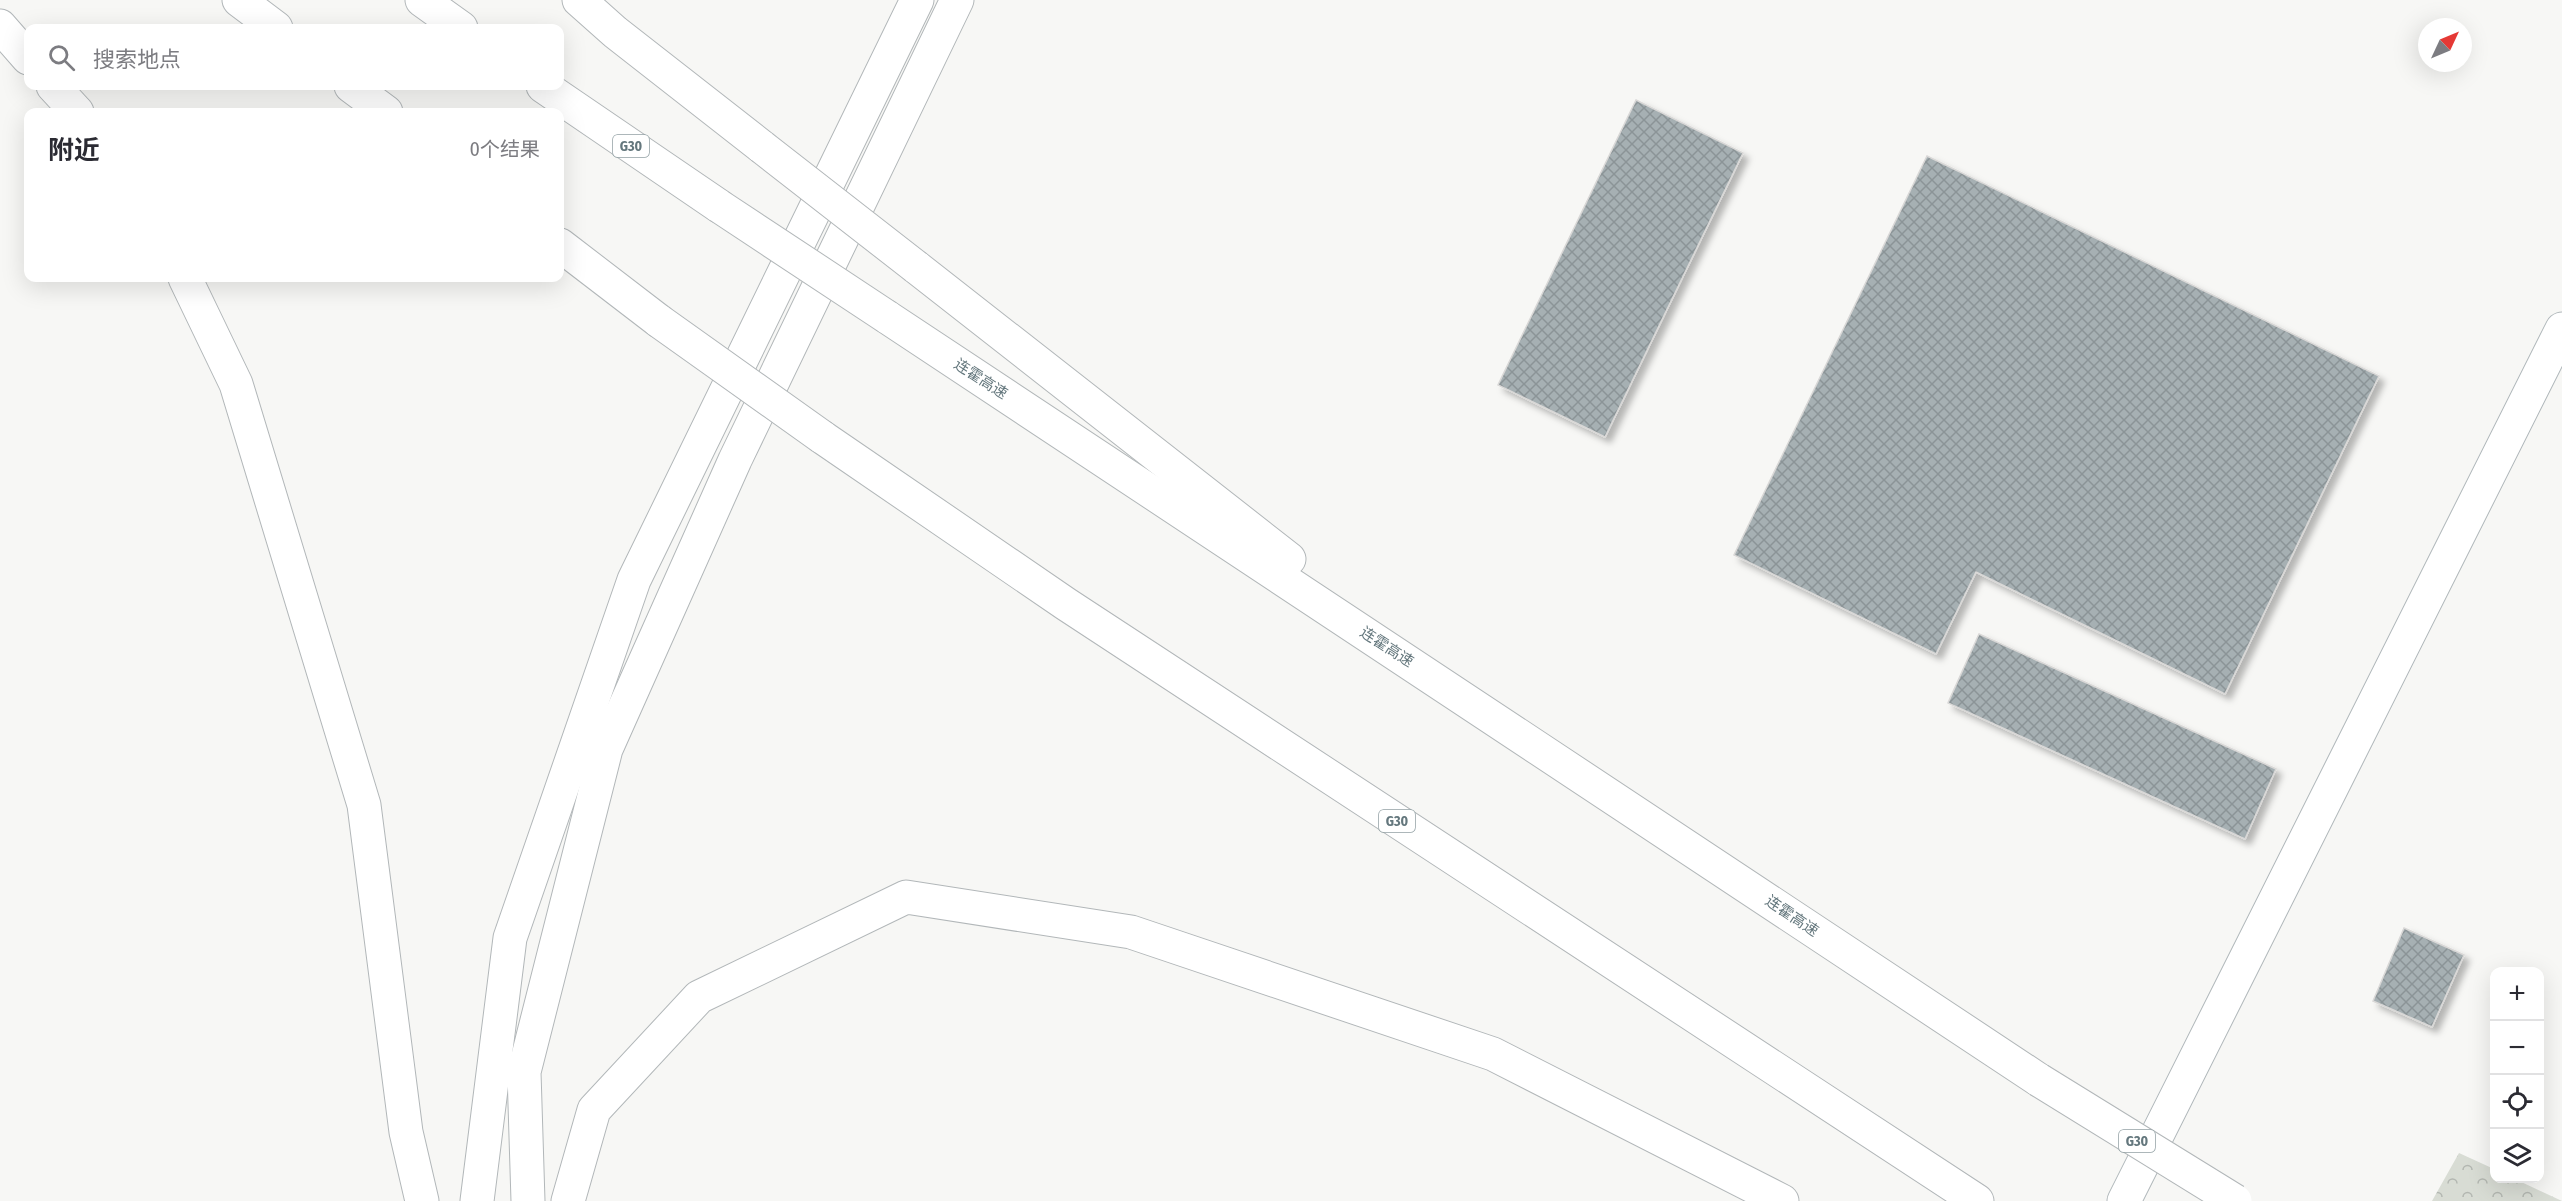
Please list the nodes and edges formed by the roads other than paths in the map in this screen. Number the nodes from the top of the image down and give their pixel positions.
1 (239, 0) edge
2 (422, 0) edge
3 (579, 0) edge
4 (917, 0) edge
5 (957, 0) edge
6 (271, 24) edge
7 (455, 24) edge
8 (0, 26) edge
9 (24, 53) edge
10 (57, 90) edge
11 (356, 90) edge
12 (549, 90) edge
13 (73, 108) edge
14 (381, 108) edge
15 (564, 248) edge
16 (187, 282) edge
17 (2562, 329) edge
18 (1482, 710) junction
19 (422, 1201) edge
20 (477, 1201) edge
21 (528, 1201) edge
22 (568, 1201) edge
23 (1782, 1201) edge
24 (1977, 1201) edge
25 (2124, 1201) edge
26 (2235, 1201) edge

1 - 6 main road
2 - 7 main road
3 - 18 main road, bridge
4 - 20 main road
5 - 21 main road
8 - 9 main road
10 - 13 main road
11 - 14 main road
12 - 18 main road, 连霍高速 / G30, bridge
15 - 24 main road, G30, bridge
16 - 19 main road
17 - 25 main road
18 - 26 main road, 连霍高速 / G30, bridge
22 - 23 main road

